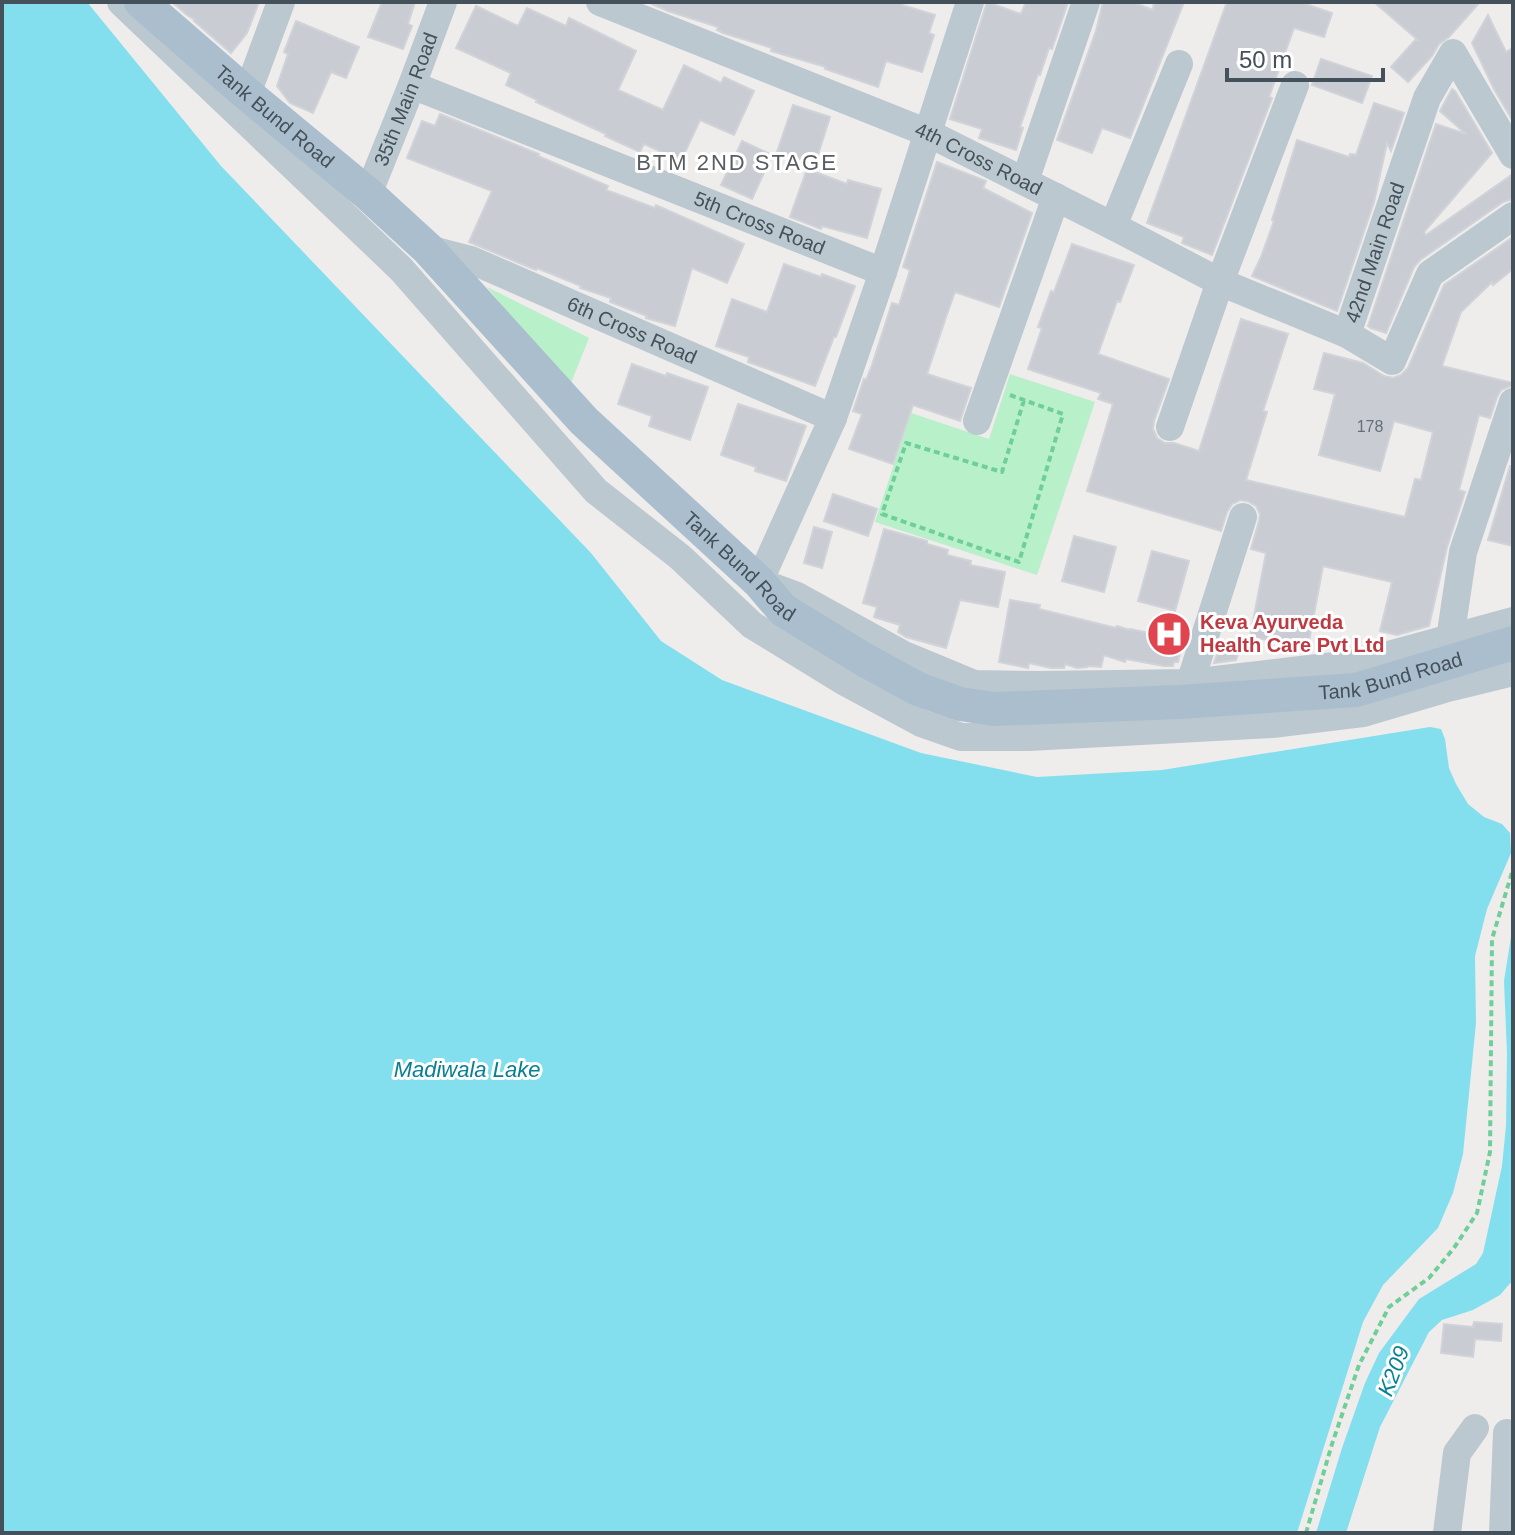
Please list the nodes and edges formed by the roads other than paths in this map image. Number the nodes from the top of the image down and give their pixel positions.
1 (121, 2) edge
2 (142, 2) edge
3 (281, 2) edge
4 (443, 2) edge
5 (970, 2) edge
6 (1086, 2) edge
7 (605, 3) edge
8 (1179, 64) dead end
9 (412, 85) junction
10 (1295, 85) dead end
11 (247, 94) junction
12 (928, 133) junction
13 (1513, 155) edge
14 (1025, 181) junction
15 (368, 194) junction
16 (1056, 197) junction
17 (1513, 216) edge
18 (1113, 226) junction
19 (428, 249) junction
20 (883, 272) junction
21 (1220, 282) junction
22 (1295, 314) junction
23 (1347, 334) junction
24 (1378, 367) dead end
25 (1513, 402) edge
26 (833, 418) junction
27 (977, 421) dead end
28 (1170, 427) dead end
29 (1243, 517) dead end
30 (759, 582) junction
31 (1513, 621) edge
32 (1450, 639) junction
33 (1513, 643) edge
34 (1513, 672) edge
35 (1190, 683) junction
36 (1475, 1428) dead end
37 (1507, 1433) dead end
38 (1447, 1533) edge
39 (1503, 1533) edge

1 - 34 street
2 - 11 main road, Tank Bund Road
3 - 11 street
4 - 9 street, 35th Main Road
5 - 12 street
6 - 14 street
7 - 12 street, 4th Cross Road
8 - 18 street
9 - 15 street, 35th Main Road
9 - 20 street, 5th Cross Road
10 - 21 street
11 - 15 main road, Tank Bund Road
12 - 14 street, 4th Cross Road
12 - 20 street
13 - 23 street, 42nd Main Road
14 - 16 street, 4th Cross Road
15 - 19 main road, Tank Bund Road
16 - 18 street, 4th Cross Road
16 - 27 street
17 - 23 street, 42nd Main Road
18 - 21 street, 4th Cross Road
19 - 26 street, 6th Cross Road
19 - 30 main road, Tank Bund Road
20 - 26 street
21 - 22 street, 4th Cross Road
21 - 28 street
22 - 23 street, 4th Cross Road
22 - 24 street
25 - 32 street
26 - 30 street
29 - 35 street
30 - 33 main road, Tank Bund Road
30 - 35 street
31 - 32 street
32 - 35 street
36 - 38 street
37 - 39 street

